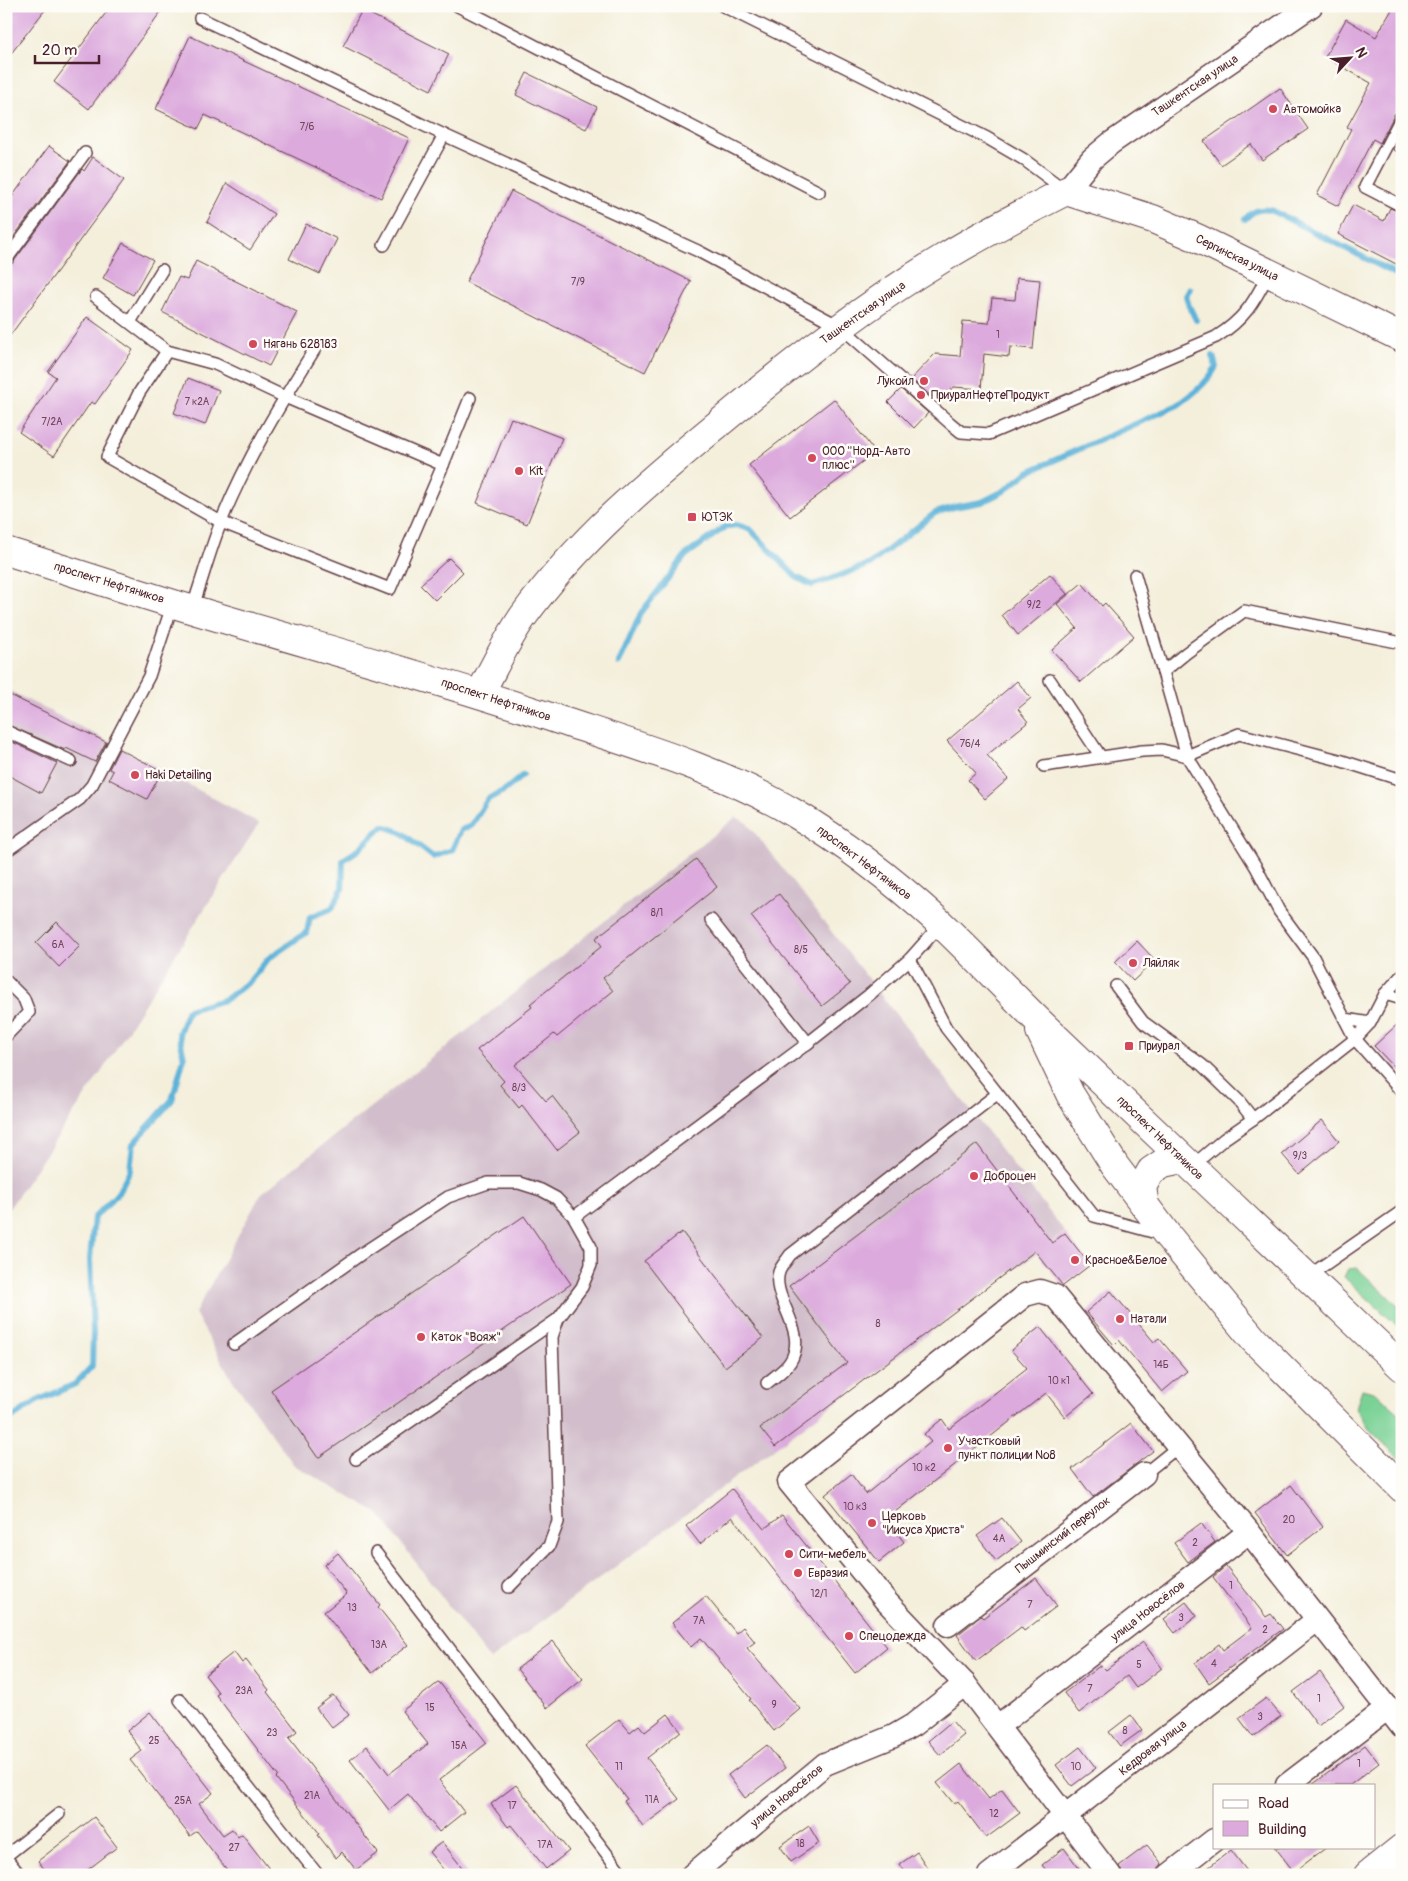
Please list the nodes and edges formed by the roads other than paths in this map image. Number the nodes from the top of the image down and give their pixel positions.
1 (458, 6) edge
2 (723, 6) edge
3 (1311, 6) edge
4 (200, 18) dead end
5 (1402, 116) edge
6 (444, 135) junction
7 (85, 153) dead end
8 (1066, 191) junction
9 (820, 192) dead end
10 (1402, 206) edge
11 (384, 245) dead end
12 (6, 260) edge
13 (162, 270) dead end
14 (1269, 273) junction
15 (96, 297) dead end
16 (130, 322) junction
17 (841, 328) junction
18 (1402, 338) edge
19 (316, 346) dead end
20 (167, 351) junction
21 (285, 397) junction
22 (470, 398) dead end
23 (443, 465) junction
24 (221, 522) junction
25 (6, 551) edge
26 (1134, 575) dead end
27 (183, 606) junction
28 (1402, 643) edge
29 (1163, 672) junction
30 (1050, 680) dead end
31 (480, 694) junction
32 (6, 731) edge
33 (1187, 756) junction
34 (1101, 758) junction
35 (71, 761) dead end
36 (1044, 766) dead end
37 (1402, 780) edge
38 (6, 852) edge
39 (711, 920) dead end
40 (940, 924) junction
41 (910, 959) junction
42 (1402, 975) edge
43 (6, 982) edge
44 (1116, 986) dead end
45 (1385, 994) junction
46 (1402, 999) edge
47 (1033, 1016) junction
48 (1345, 1019) junction
49 (1370, 1023) junction
50 (6, 1036) edge
51 (1355, 1039) junction
52 (808, 1043) junction
53 (1402, 1092) edge
54 (997, 1094) junction
55 (1253, 1119) junction
56 (1186, 1163) junction
57 (1145, 1206) junction
58 (1402, 1211) edge
59 (574, 1217) junction
60 (1168, 1236) junction
61 (1307, 1277) junction
62 (558, 1319) junction
63 (234, 1344) dead end
64 (1402, 1367) edge
65 (766, 1382) dead end
66 (1179, 1446) junction
67 (356, 1459) dead end
68 (1144, 1474) joint
69 (1402, 1488) edge
70 (1249, 1532) junction
71 (376, 1554) dead end
72 (509, 1587) dead end
73 (1317, 1620) junction
74 (948, 1625) dead end
75 (965, 1684) junction
76 (180, 1700) dead end
77 (1388, 1708) junction
78 (998, 1726) junction
79 (1402, 1727) edge
80 (1288, 1784) edge
81 (59, 1814) dead end
82 (1066, 1816) junction
83 (1213, 1841) edge
84 (1402, 1848) edge
85 (6, 1857) edge
86 (20, 1875) edge
87 (318, 1875) edge
88 (623, 1875) edge
89 (692, 1875) edge
90 (989, 1875) edge
91 (1110, 1875) edge
92 (1169, 1875) edge
93 (1368, 1875) edge

1 - 9 lane
2 - 8 lane
3 - 8 street, Ташкентская улица
4 - 6 lane
5 - 10 lane
6 - 11 lane
6 - 17 lane
7 - 12 lane
8 - 14 main road, Сергинская улица
8 - 17 main road, Ташкентская улица
13 - 16 lane
14 - 17 lane
14 - 18 main road, Сергинская улица
15 - 16 lane
16 - 20 lane
17 - 31 main road, Ташкентская улица
19 - 21 lane
20 - 21 lane
20 - 24 lane
21 - 23 lane
21 - 24 lane
22 - 23 lane
23 - 24 lane
24 - 27 lane
25 - 27 main road, проспект Нефтяников
26 - 29 lane
27 - 31 main road, проспект Нефтяников
27 - 38 lane
28 - 29 lane
29 - 33 lane
30 - 34 lane
31 - 40 main road, проспект Нефтяников
32 - 35 lane
33 - 34 lane
33 - 37 lane
33 - 48 lane
34 - 36 lane
39 - 52 lane
40 - 41 lane
40 - 47 main road, проспект Нефтяников
41 - 52 lane
41 - 54 lane
42 - 45 lane
43 - 50 lane
44 - 55 lane
45 - 46 lane
45 - 49 lane
47 - 56 main road, проспект Нефтяников
47 - 57 main road
48 - 49 lane
48 - 51 lane
49 - 51 lane
51 - 53 lane
51 - 55 lane
52 - 59 lane
54 - 60 lane
54 - 65 lane
55 - 56 lane
56 - 57 main road
56 - 61 main road, проспект Нефтяников
57 - 60 main road
58 - 61 lane
59 - 62 lane
59 - 63 lane
60 - 69 main road
61 - 64 main road, проспект Нефтяников
62 - 67 lane
62 - 72 lane
66 - 68 lane, Пышминский переулок
66 - 70 street
66 - 75 street
68 - 74 street, Пышминский переулок
70 - 73 street
70 - 78 street, улица Новосёлов
71 - 88 lane
73 - 77 street
73 - 82 street, Кедровая улица
75 - 78 street
75 - 89 street, улица Новосёлов
76 - 87 lane
77 - 79 street
77 - 80 street
78 - 82 street
81 - 85 lane
82 - 90 street, Кедровая улица
82 - 91 street
83 - 92 street
84 - 93 main road
85 - 86 lane

